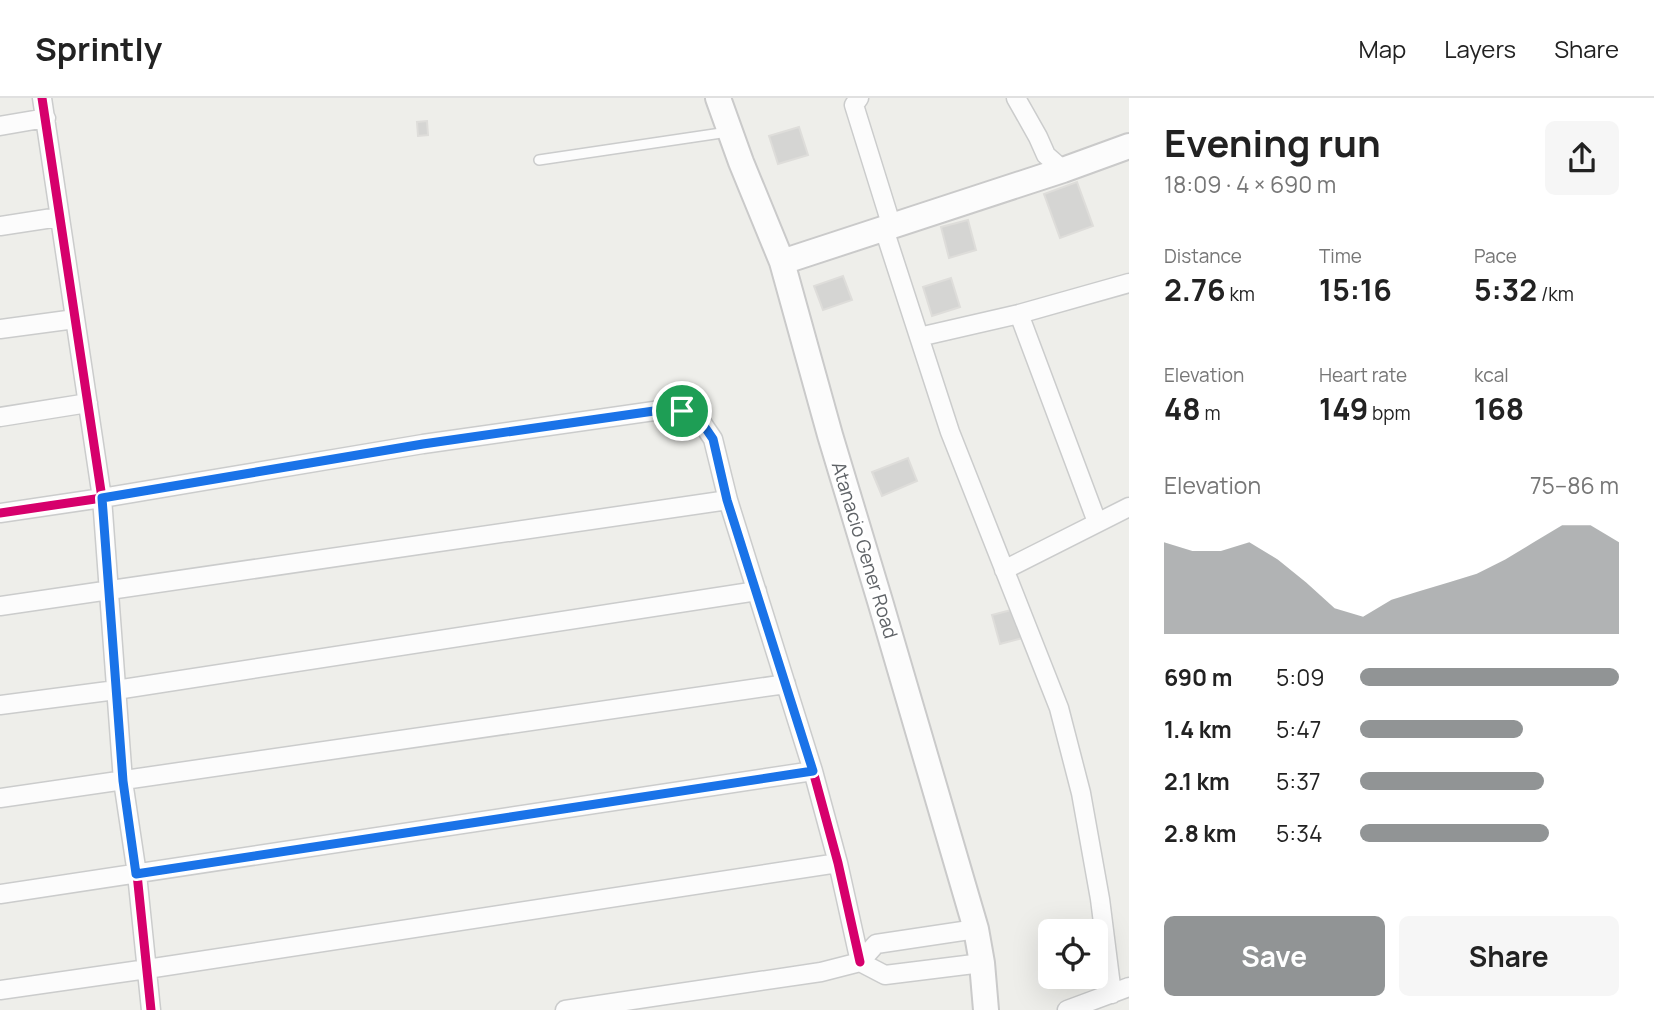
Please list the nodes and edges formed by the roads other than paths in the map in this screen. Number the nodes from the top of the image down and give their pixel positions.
1 (42, 98) edge
2 (718, 98) edge
3 (859, 98) edge
4 (1016, 98) edge
5 (46, 118) junction
6 (0, 126) edge
7 (729, 132) junction
8 (1129, 146) edge
9 (539, 160) dead end
10 (1063, 170) junction
11 (59, 217) junction
12 (0, 226) edge
13 (888, 228) junction
14 (782, 261) junction
15 (1129, 283) edge
16 (1019, 314) junction
17 (75, 319) junction
18 (0, 329) edge
19 (919, 337) junction
20 (88, 403) junction
21 (0, 417) edge
22 (102, 498) junction
23 (727, 500) junction
24 (1129, 507) edge
25 (0, 513) edge
26 (1097, 522) junction
27 (1004, 570) junction
28 (109, 590) junction
29 (757, 591) junction
30 (0, 606) edge
31 (786, 684) junction
32 (116, 690) junction
33 (0, 705) edge
34 (813, 771) junction
35 (123, 781) junction
36 (0, 798) edge
37 (838, 863) junction
38 (136, 874) junction
39 (0, 894) edge
40 (975, 929) junction
41 (860, 962) junction
42 (982, 964) junction
43 (147, 969) junction
44 (0, 990) edge
45 (1121, 991) edge
46 (151, 1010) edge
47 (565, 1010) edge
48 (986, 1010) edge
49 (1067, 1010) edge

1 - 5 street
2 - 7 main road, Atanacio Gener Road
3 - 13 street
4 - 10 street
5 - 6 street
5 - 11 street
7 - 9 lane
7 - 14 main road, Atanacio Gener Road
8 - 10 main road
10 - 13 main road
11 - 12 street
11 - 17 street
13 - 14 main road
13 - 19 street
14 - 40 main road, Atanacio Gener Road
15 - 16 street
16 - 19 street
16 - 26 street
17 - 18 street
17 - 20 street
19 - 27 street
20 - 21 street
20 - 22 street
22 - 23 street
22 - 25 street
22 - 28 street
23 - 28 street
23 - 29 street
24 - 26 street
26 - 27 street
27 - 45 street
28 - 30 street
28 - 32 street
29 - 31 street
29 - 32 street
31 - 34 street
31 - 35 street
32 - 33 street
32 - 35 street
34 - 37 street
34 - 38 street
35 - 36 street
35 - 38 street
37 - 41 street
37 - 43 street
38 - 39 street
38 - 43 street
40 - 41 street
40 - 42 main road, Atanacio Gener Road
41 - 42 street
41 - 47 street
42 - 48 main road, Atanacio Gener Road
43 - 44 street
43 - 46 street
45 - 49 street

